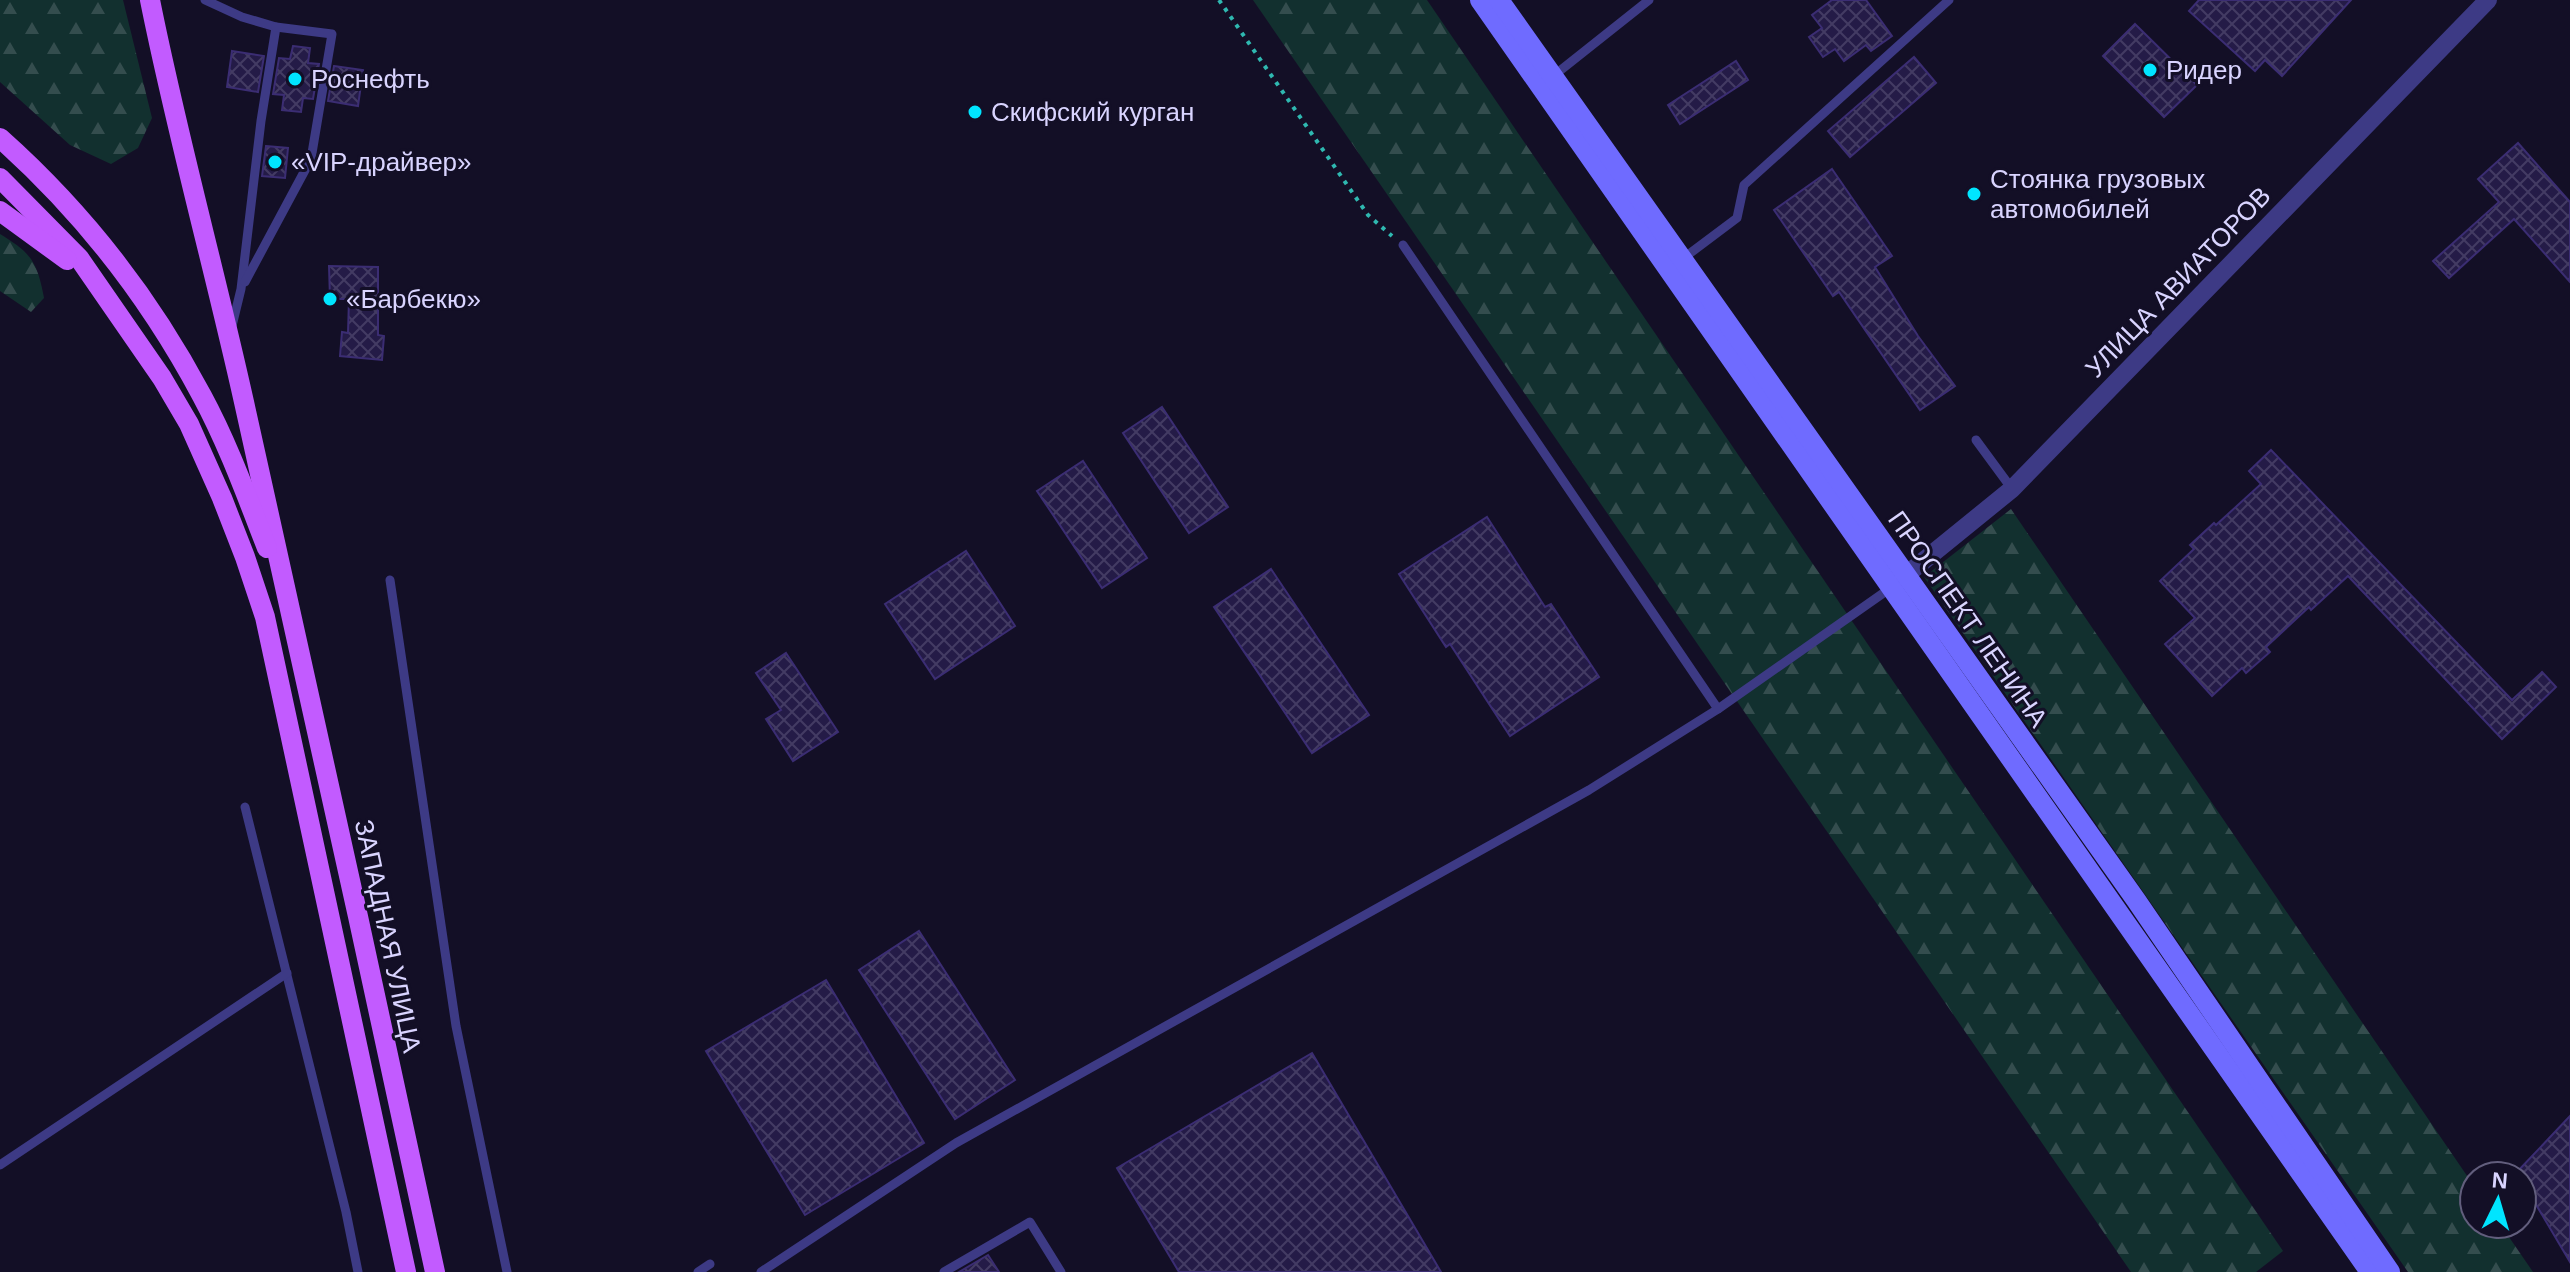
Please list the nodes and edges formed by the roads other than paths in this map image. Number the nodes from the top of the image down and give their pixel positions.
1 (150, 0) edge
2 (205, 0) edge
3 (1480, 0) edge
4 (1499, 0) edge
5 (1649, 0) edge
6 (1949, 0) edge
7 (2488, 0) edge
8 (276, 27) junction
9 (1552, 77) junction
10 (0, 138) edge
11 (0, 178) edge
12 (0, 211) edge
13 (1403, 245) road end
14 (1681, 260) junction
15 (101, 289) junction
16 (241, 289) junction
17 (230, 338) junction
18 (1976, 440) dead end
19 (2012, 489) junction
20 (390, 580) dead end
21 (1899, 582) junction
22 (292, 611) junction
23 (1718, 709) junction
24 (245, 807) dead end
25 (287, 973) junction
26 (0, 1165) edge
27 (710, 1264) dead end
28 (358, 1272) edge
29 (406, 1272) edge
30 (435, 1272) edge
31 (507, 1272) edge
32 (698, 1272) edge
33 (761, 1272) edge
34 (944, 1272) edge
35 (1061, 1272) edge
36 (2370, 1272) edge
37 (2390, 1272) edge

1 - 17 main road
2 - 8 lane
3 - 21 main road, ПРОСПЕКТ ЛЕНИНА
4 - 9 main road, ПРОСПЕКТ ЛЕНИНА
5 - 9 lane
6 - 14 lane
7 - 19 street, УЛИЦА АВИАТОРОВ
8 - 16 lane
8 - 16 lane
9 - 14 main road, ПРОСПЕКТ ЛЕНИНА
10 - 22 main road
11 - 15 main road
12 - 15 main road
13 - 23 lane
14 - 21 main road, ПРОСПЕКТ ЛЕНИНА
15 - 29 main road, ЗАПАДНАЯ УЛИЦА
16 - 17 lane
17 - 22 main road
18 - 19 lane
19 - 21 street, УЛИЦА АВИАТОРОВ
20 - 31 lane
21 - 23 lane
21 - 36 main road, ПРОСПЕКТ ЛЕНИНА
21 - 37 main road, ПРОСПЕКТ ЛЕНИНА
22 - 30 main road, ЗАПАДНАЯ УЛИЦА
23 - 33 lane
24 - 25 lane
25 - 26 lane
25 - 28 lane
27 - 32 lane
34 - 35 lane

